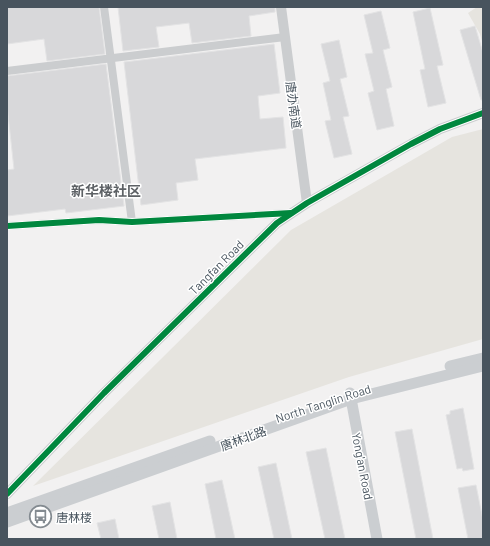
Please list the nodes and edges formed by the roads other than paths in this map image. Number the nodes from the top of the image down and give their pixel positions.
1 (104, 7) edge
2 (281, 7) edge
3 (285, 38) junction
4 (111, 58) junction
5 (7, 71) edge
6 (483, 113) edge
7 (307, 204) junction
8 (291, 213) junction
9 (132, 222) junction
10 (7, 226) edge
11 (483, 358) edge
12 (483, 366) edge
13 (350, 396) junction
14 (7, 494) edge
15 (7, 513) edge
16 (7, 522) edge
17 (377, 539) edge

1 - 4 street
2 - 3 street, 唐办南道
3 - 4 street
3 - 7 street, 唐办南道
4 - 5 street
4 - 9 street
6 - 7 street, Tangfan Road
7 - 8 street, Tangfan Road
8 - 9 street
8 - 14 street, Tangfan Road
9 - 10 street
11 - 13 main road, North Tanglin Road
12 - 13 main road, 唐林北路
13 - 15 main road, North Tanglin Road
13 - 16 main road, 唐林北路
13 - 17 main road, Yong'an Road

